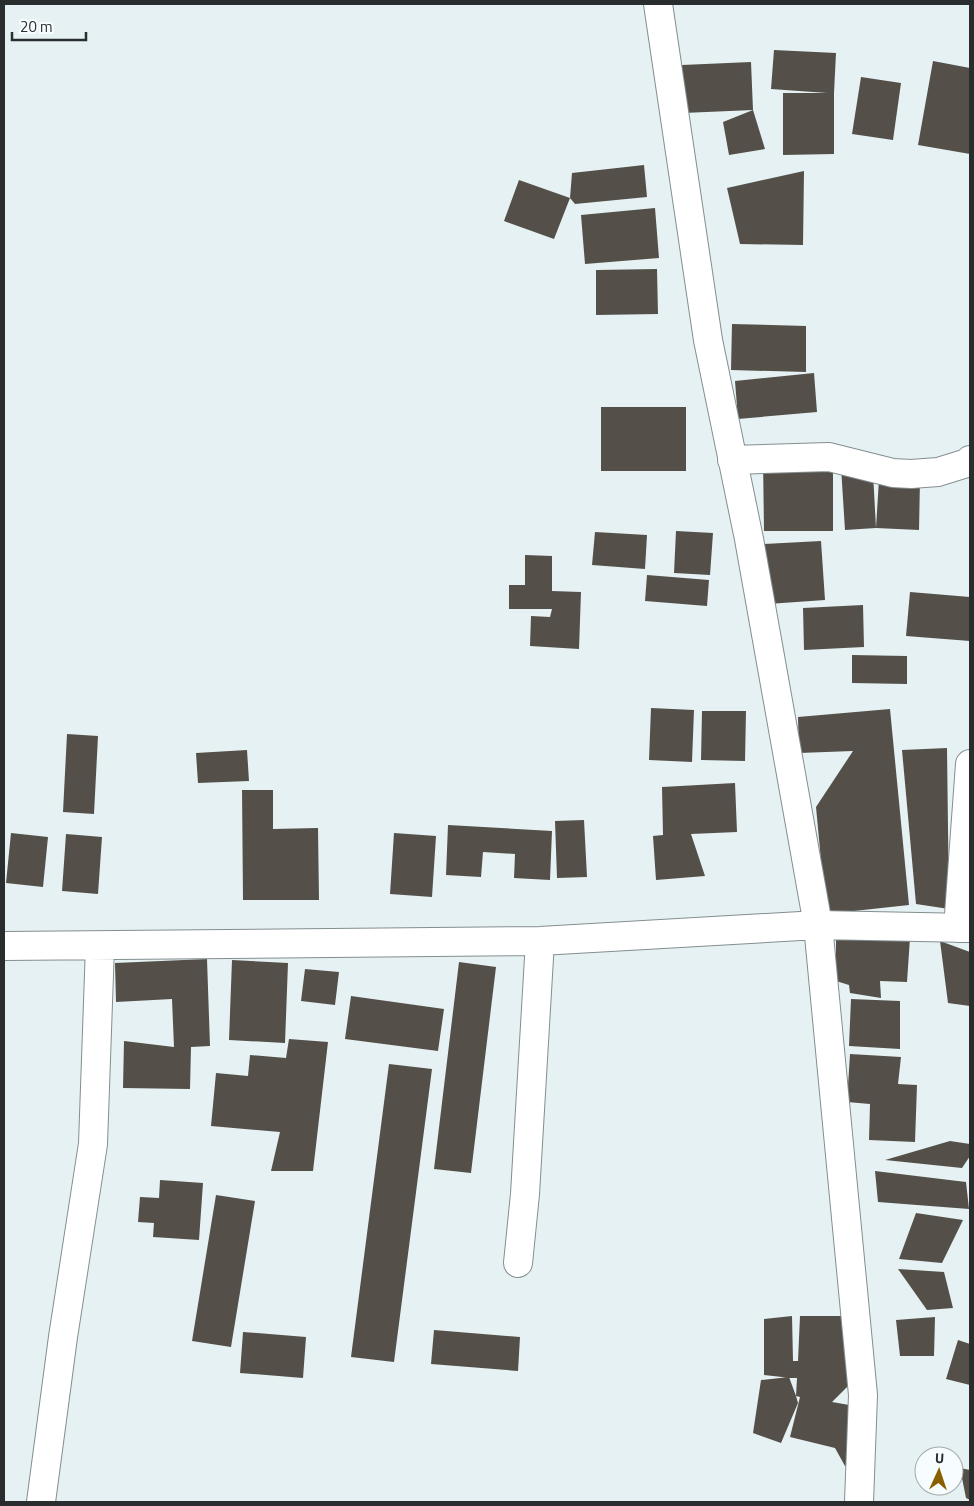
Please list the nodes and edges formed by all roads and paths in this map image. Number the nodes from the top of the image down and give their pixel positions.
1 (658, 4) edge
2 (732, 460) junction
3 (970, 460) edge
4 (970, 764) edge
5 (818, 925) junction
6 (964, 928) edge
7 (540, 941) junction
8 (4, 946) edge
9 (100, 946) junction
10 (518, 1263) dead end
11 (41, 1502) edge
12 (858, 1502) edge

1 - 2 street
2 - 3 street
2 - 5 street
4 - 6 street
5 - 6 street
5 - 7 street
5 - 12 street
7 - 9 street
7 - 10 street
8 - 9 street
9 - 11 street

